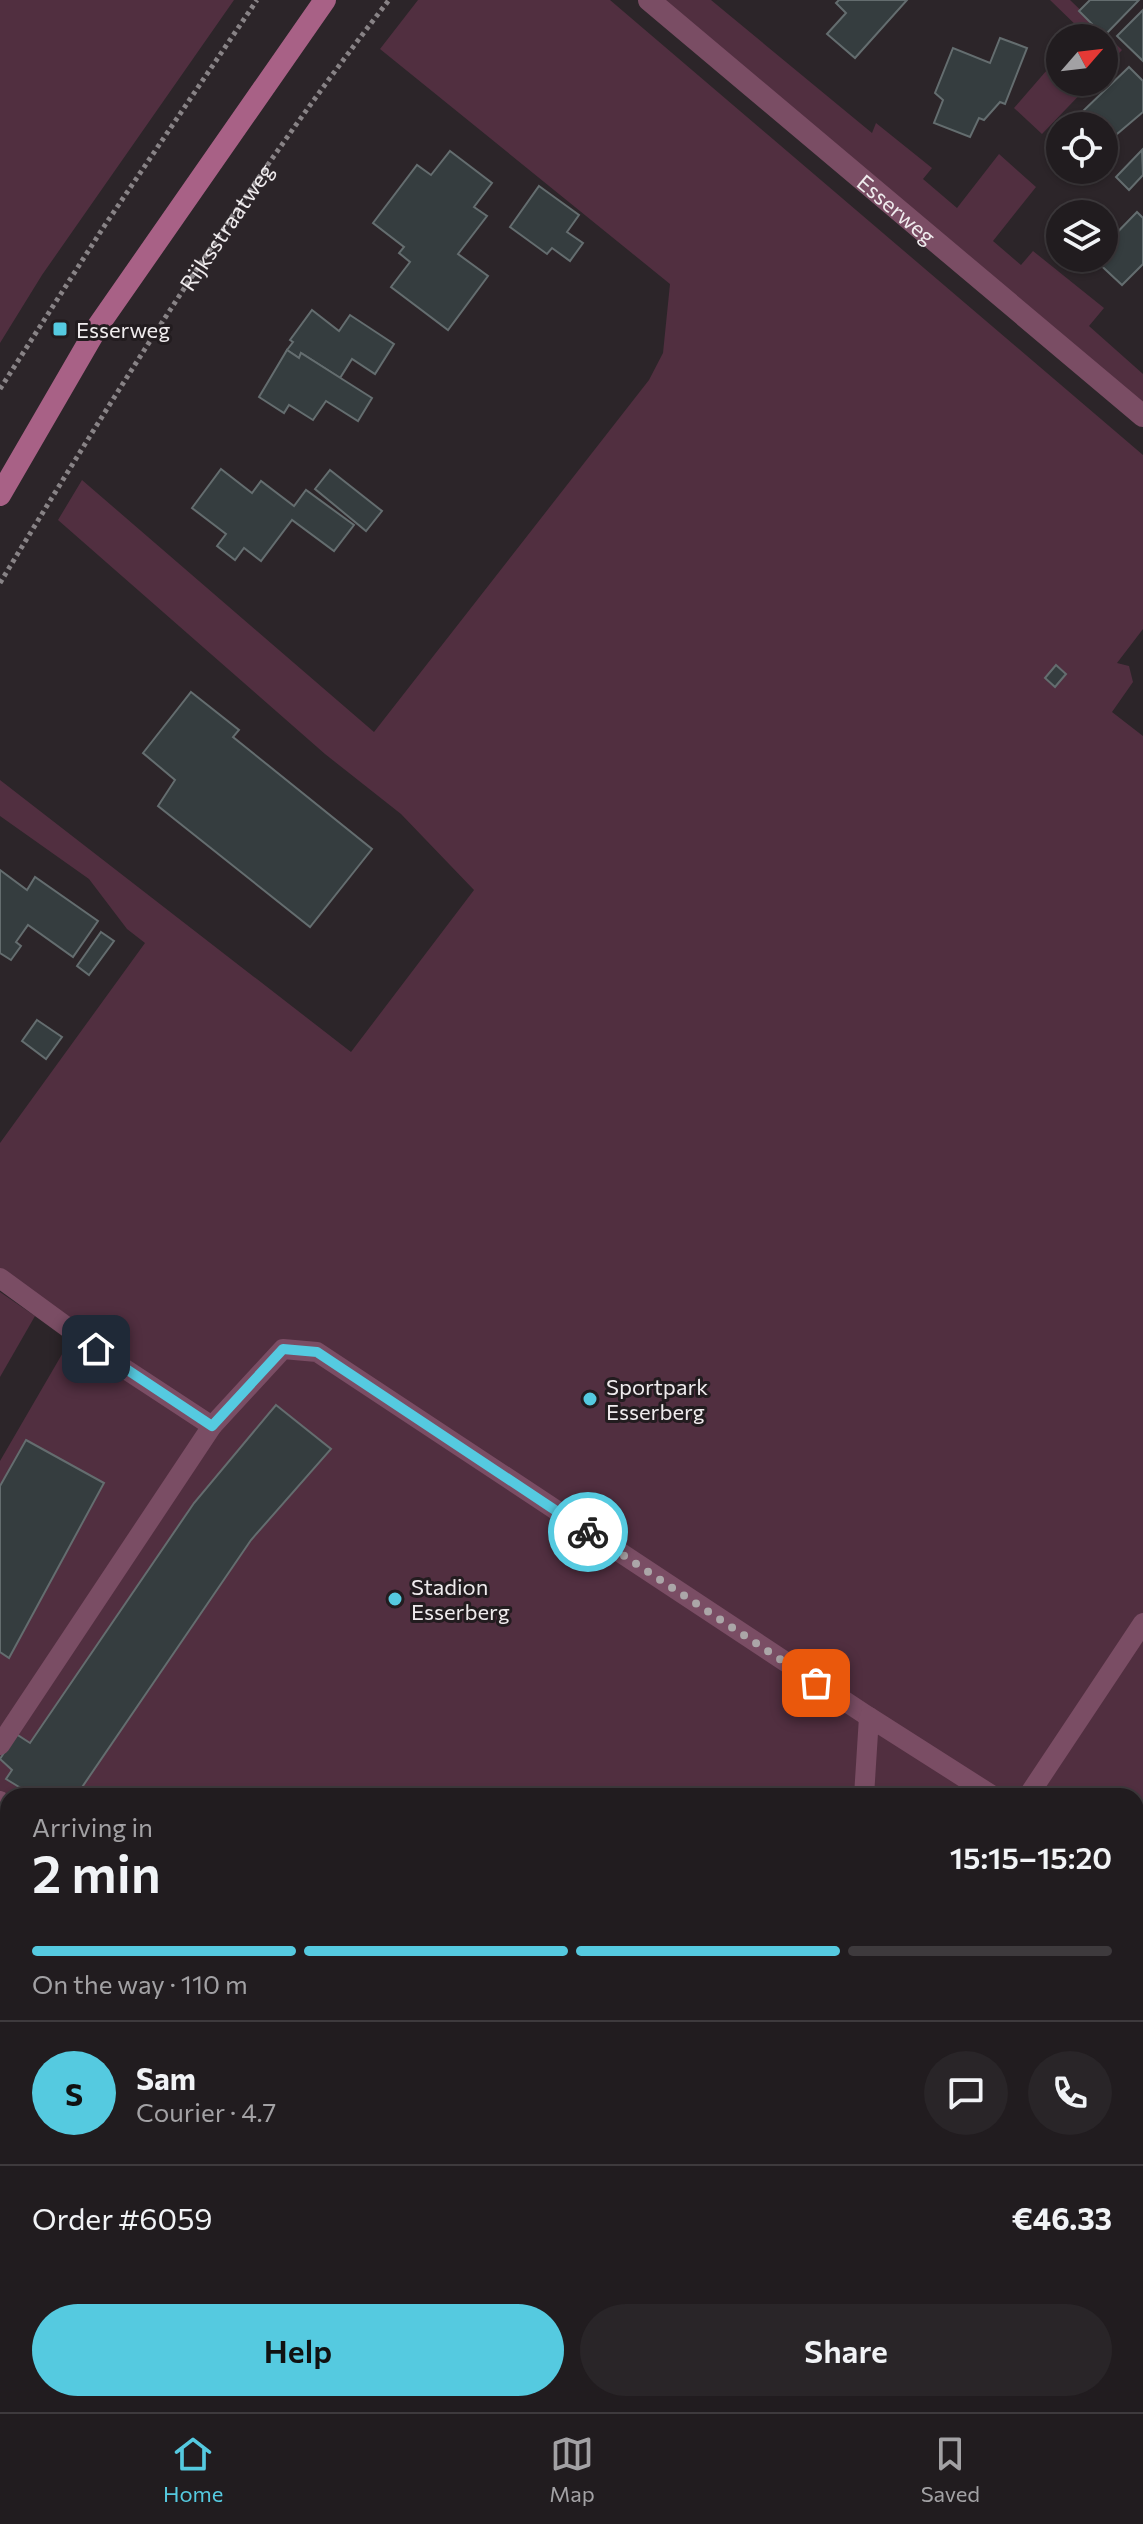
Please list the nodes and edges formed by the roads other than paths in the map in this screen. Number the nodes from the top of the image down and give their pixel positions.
1 (325, 0) edge
2 (649, 0) edge
3 (1143, 416) edge
4 (0, 495) edge
5 (0, 1278) edge
6 (212, 1426) junction
7 (1143, 1623) edge
8 (869, 1717) junction
9 (0, 1745) edge
10 (865, 1788) edge
11 (980, 1788) edge
12 (1033, 1788) edge

1 - 4 main road
2 - 3 street, Esserweg
5 - 6 lane
6 - 8 lane
6 - 9 lane
7 - 12 lane
8 - 10 lane
8 - 11 lane

